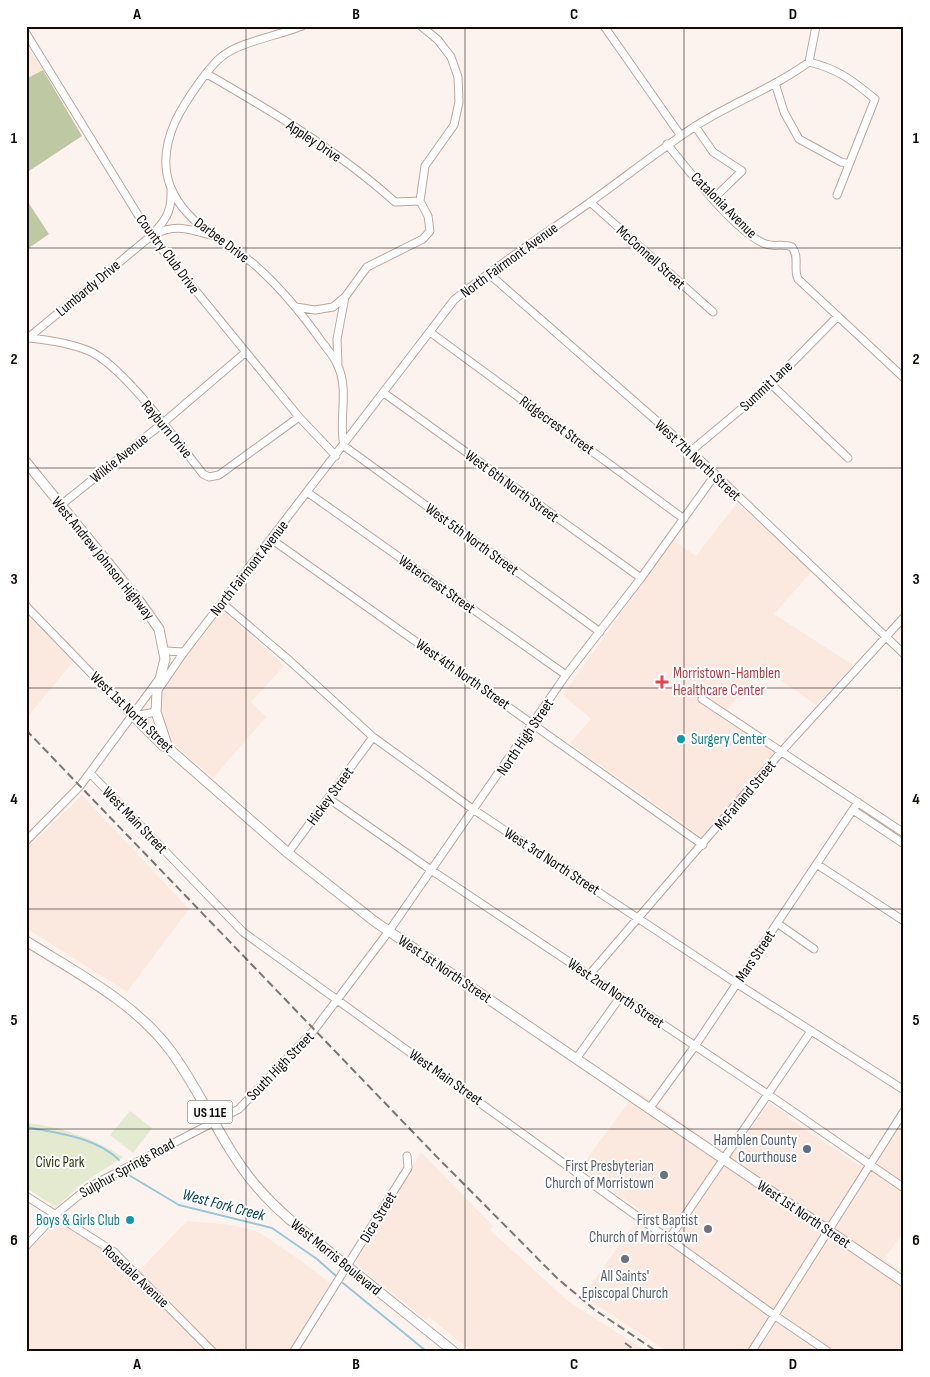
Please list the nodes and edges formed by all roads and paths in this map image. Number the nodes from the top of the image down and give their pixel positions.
1 (302, 26) edge
2 (421, 26) edge
3 (604, 26) edge
4 (816, 26) edge
5 (26, 33) edge
6 (809, 62) junction
7 (207, 74) junction
8 (775, 82) junction
9 (695, 126) junction
10 (681, 136) junction
11 (667, 144) junction
12 (849, 164) junction
13 (171, 191) junction
14 (838, 195) dead end
15 (714, 199) junction
16 (420, 201) junction
17 (590, 202) junction
18 (151, 236) junction
19 (214, 236) junction
20 (488, 272) junction
21 (345, 297) junction
22 (296, 307) junction
23 (713, 312) dead end
24 (838, 316) junction
25 (430, 332) junction
26 (28, 339) edge
27 (246, 352) junction
28 (338, 365) junction
29 (904, 378) edge
30 (770, 384) junction
31 (384, 393) junction
32 (299, 417) junction
33 (162, 423) junction
34 (344, 446) junction
35 (691, 452) junction
36 (336, 456) junction
37 (848, 458) dead end
38 (26, 462) edge
39 (715, 475) junction
40 (307, 492) junction
41 (61, 505) junction
42 (684, 519) junction
43 (271, 538) junction
44 (641, 578) junction
45 (222, 604) junction
46 (26, 606) edge
47 (904, 617) edge
48 (600, 632) junction
49 (886, 636) junction
50 (165, 651) junction
51 (184, 652) junction
52 (904, 654) edge
53 (162, 675) junction
54 (566, 676) junction
55 (157, 690) junction
56 (702, 699) dead end
57 (156, 712) junction
58 (133, 716) junction
59 (534, 724) junction
60 (373, 737) junction
61 (168, 748) junction
62 (781, 752) junction
63 (90, 774) junction
64 (328, 798) junction
65 (858, 802) junction
66 (474, 810) junction
67 (853, 810) junction
68 (904, 833) edge
69 (26, 841) edge
70 (904, 844) edge
71 (703, 845) junction
72 (288, 853) junction
73 (818, 865) junction
74 (431, 870) junction
75 (638, 918) junction
76 (904, 921) edge
77 (777, 923) junction
78 (389, 931) junction
79 (26, 941) edge
80 (814, 948) dead end
81 (589, 975) junction
82 (736, 983) junction
83 (621, 996) junction
84 (338, 1001) junction
85 (811, 1031) junction
86 (695, 1046) junction
87 (576, 1059) junction
88 (904, 1090) edge
89 (769, 1095) junction
90 (649, 1110) junction
91 (904, 1111) edge
92 (214, 1121) junction
93 (407, 1156) dead end
94 (724, 1160) junction
95 (868, 1164) junction
96 (904, 1188) edge
97 (26, 1196) edge
98 (56, 1214) junction
99 (828, 1230) junction
100 (669, 1239) junction
101 (26, 1246) edge
102 (347, 1266) junction
103 (904, 1282) edge
104 (774, 1315) junction
105 (212, 1351) edge
106 (294, 1351) edge
107 (453, 1351) edge
108 (752, 1351) edge
109 (827, 1351) edge

1 - 7 street, Darbee Drive
2 - 16 street
3 - 10 street
4 - 6 street
5 - 18 street, Country Club Drive
6 - 8 street, North Fairmont Avenue
6 - 12 street
7 - 13 street, Darbee Drive
7 - 16 street, Appley Drive
8 - 9 street, North Fairmont Avenue
8 - 12 street
9 - 10 street, North Fairmont Avenue
9 - 15 street
10 - 11 street, North Fairmont Avenue
11 - 15 street, Catalonia Avenue
11 - 17 street, North Fairmont Avenue
12 - 14 street
13 - 18 street
13 - 19 street, Darbee Drive
15 - 24 street, Catalonia Avenue
16 - 21 street, Darbee Drive
17 - 20 street, North Fairmont Avenue
17 - 23 street, McConnell Street
18 - 19 street
18 - 26 street, Lumbardy Drive
18 - 27 street, Country Club Drive
19 - 22 street, Darbee Drive
20 - 25 street, North Fairmont Avenue
20 - 35 street, West 7th North Street
21 - 22 street, Darbee Drive
21 - 28 street, Darbee Drive
22 - 28 street, Darbee Drive
24 - 29 street
24 - 30 street, Summit Lane
25 - 31 street, North Fairmont Avenue
25 - 42 street, Ridgecrest Street
26 - 33 street, Rayburn Drive
27 - 32 street, Country Club Drive
27 - 33 street, Wilkie Avenue
28 - 34 street, Darbee Drive
30 - 35 street, Summit Lane
30 - 37 street
31 - 34 street, North Fairmont Avenue
31 - 44 street, West 6th North Street
32 - 33 street, Rayburn Drive
32 - 36 street, Country Club Drive
33 - 41 street, Wilkie Avenue
34 - 36 street, North Fairmont Avenue
34 - 48 street, West 5th North Street
35 - 39 street, West 7th North Street
36 - 40 street, North Fairmont Avenue
38 - 41 main road, West Andrew Johnson Highway
39 - 42 street, North High Street
39 - 49 street, West 7th North Street
40 - 43 street, North Fairmont Avenue
40 - 54 street, Watercrest Street
41 - 50 main road, West Andrew Johnson Highway
42 - 44 street, North High Street
43 - 45 street, North Fairmont Avenue
43 - 59 street, West 4th North Street
44 - 48 street, North High Street
45 - 51 street, North Fairmont Avenue
45 - 60 street, West 3rd North Street
46 - 58 street, West 1st North Street
47 - 49 street, McFarland Street
48 - 54 street, North High Street
49 - 52 street, West 7th North Street
49 - 62 street, McFarland Street
50 - 51 street
50 - 53 main road, West Andrew Johnson Highway
51 - 55 street, North Fairmont Avenue
53 - 55 main road, West Andrew Johnson Highway
53 - 58 street
54 - 59 street, North High Street
55 - 57 main road, West Andrew Johnson Highway
56 - 62 street
57 - 58 street
57 - 61 main road, West Andrew Johnson Highway
58 - 61 street, West 1st North Street
58 - 63 street
59 - 66 street, North High Street
59 - 71 street, West 4th North Street
60 - 64 street, Hickey Street
60 - 66 street, West 3rd North Street
61 - 72 main road, West 1st North Street
62 - 65 street
62 - 71 street, McFarland Street
63 - 69 street
63 - 84 street, West Main Street
64 - 72 street, Hickey Street
64 - 74 street, West 2nd North Street
65 - 67 street, Mars Street
65 - 68 street
66 - 74 street, North High Street
66 - 75 street, West 3rd North Street
67 - 70 street
67 - 73 street, Mars Street
71 - 75 street, McFarland Street
72 - 78 main road, West 1st North Street
73 - 76 street
73 - 77 street, Mars Street
74 - 78 street, North High Street
74 - 81 street, West 2nd North Street
75 - 81 street, McFarland Street
75 - 82 street, West 3rd North Street
77 - 80 street
77 - 82 street, Mars Street
78 - 84 street, North High Street
78 - 87 main road, West 1st North Street
79 - 92 main road, West Morris Boulevard / US 11E
81 - 83 street, West 2nd North Street
82 - 85 street, West 3rd North Street
82 - 86 street, Mars Street
83 - 86 street, West 2nd North Street
83 - 87 street
84 - 92 street, South High Street
84 - 100 street, West Main Street
85 - 88 street, West 3rd North Street
85 - 89 street
86 - 89 street, West 2nd North Street
86 - 90 street, Mars Street
87 - 90 main road, West 1st North Street
89 - 94 street
89 - 95 street, West 2nd North Street
90 - 94 main road, West 1st North Street
91 - 95 street
92 - 98 street, Sulphur Springs Road
92 - 102 main road, West Morris Boulevard / US 11E
93 - 102 street, Dice Street
94 - 99 main road, West 1st North Street
94 - 100 street
95 - 96 street, West 2nd North Street
95 - 99 street
97 - 98 street, Rosedale Avenue
98 - 101 street, Sulphur Springs Road
98 - 105 street, Rosedale Avenue
99 - 103 main road, West 1st North Street
99 - 104 street
100 - 104 street, West Main Street
102 - 106 street, Dice Street
102 - 107 main road, West Morris Boulevard / US 11E
104 - 108 street
104 - 109 street, West Main Street

